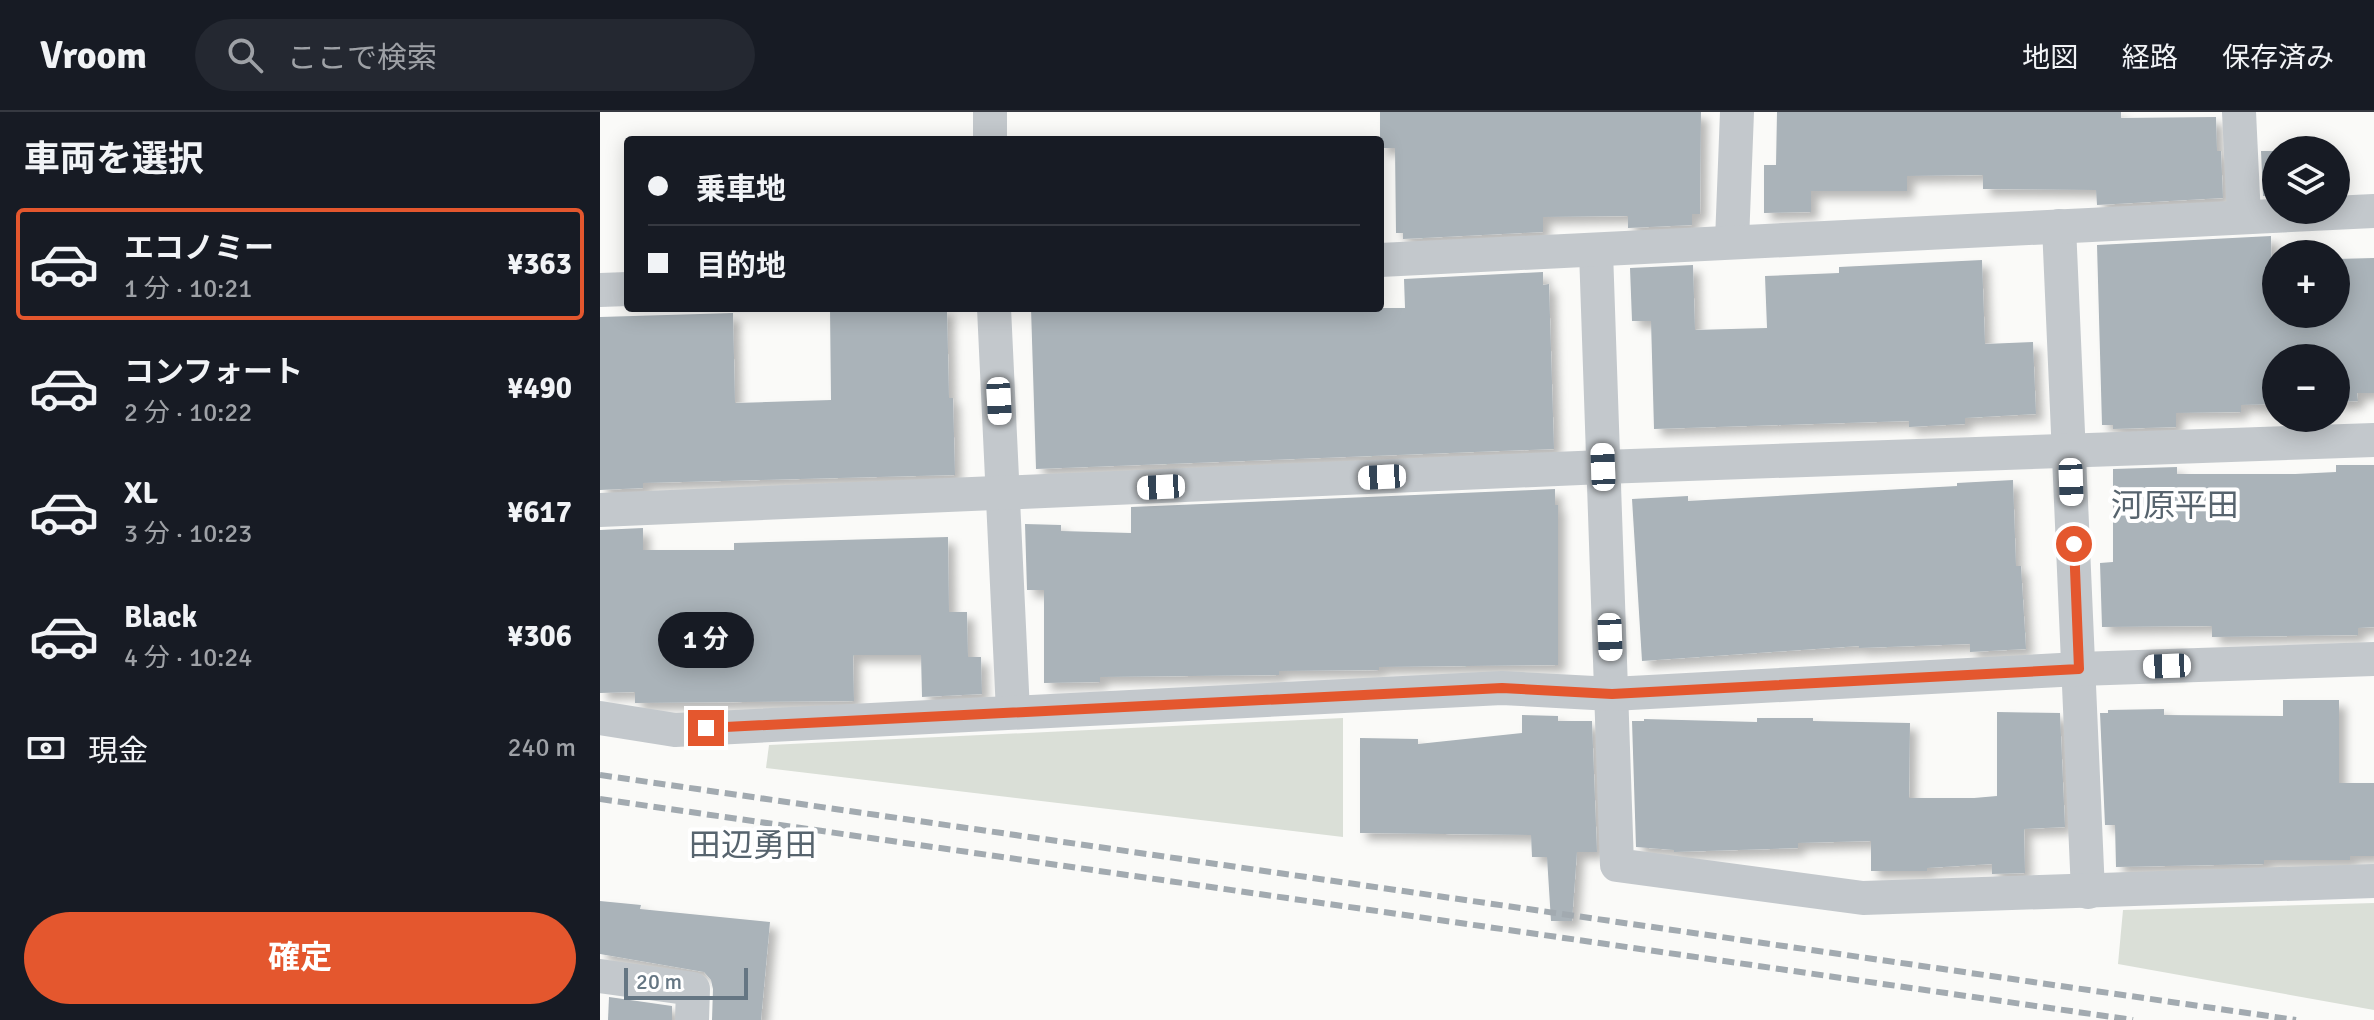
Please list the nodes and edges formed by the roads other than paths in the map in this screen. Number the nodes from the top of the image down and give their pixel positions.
1 (990, 112) edge
2 (1737, 112) edge
3 (2239, 112) edge
4 (990, 136) edge
5 (2374, 211) edge
6 (2244, 217) junction
7 (2059, 226) junction
8 (1732, 241) junction
9 (1596, 251) junction
10 (1384, 260) edge
11 (624, 289) edge
12 (600, 290) edge
13 (994, 312) edge
14 (2374, 440) edge
15 (2070, 451) junction
16 (1603, 467) junction
17 (1003, 494) junction
18 (600, 510) edge
19 (2374, 659) edge
20 (2079, 669) junction
21 (1612, 694) junction
22 (1013, 712) junction
23 (600, 718) edge
24 (2374, 881) edge
25 (2088, 892) junction
26 (600, 976) edge
27 (692, 1020) edge

1 - 4 street
2 - 8 street
3 - 6 street
5 - 6 street
6 - 7 street
7 - 8 street
7 - 15 street
8 - 9 street
9 - 10 street
9 - 16 street
11 - 12 street
13 - 17 street
14 - 15 street
15 - 16 street
15 - 20 street
16 - 17 street
16 - 21 street
17 - 18 street
17 - 22 street
19 - 20 street
20 - 21 street
20 - 25 street
21 - 22 street
21 - 25 street
22 - 23 street
24 - 25 street
26 - 27 street

